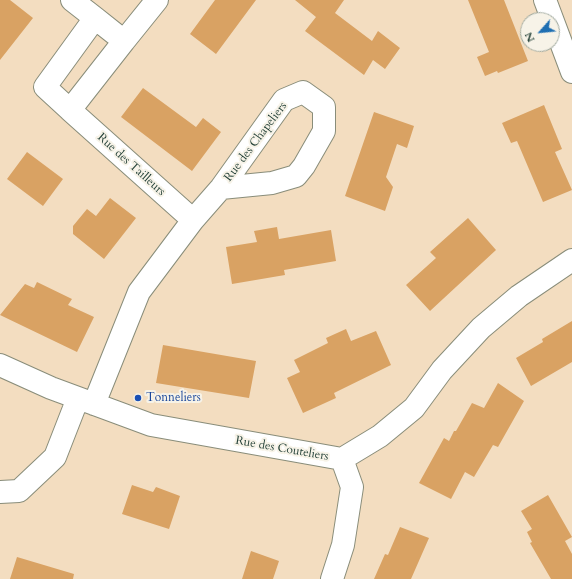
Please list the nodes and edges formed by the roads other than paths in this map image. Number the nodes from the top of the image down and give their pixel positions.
1 (72, 0) edge
2 (157, 0) edge
3 (545, 0) edge
4 (95, 18) junction
5 (124, 42) junction
6 (572, 72) edge
7 (70, 110) junction
8 (221, 188) junction
9 (193, 220) junction
10 (572, 260) edge
11 (0, 365) edge
12 (86, 401) junction
13 (342, 459) junction
14 (0, 492) edge
15 (332, 579) edge

1 - 4 street
2 - 5 street
3 - 6 street
4 - 5 street
4 - 7 street, Rue des Tailleurs
5 - 7 street
7 - 9 street, Rue des Tailleurs
8 - 8 street, Rue des Chapeliers
8 - 9 street, Rue des Chapeliers
9 - 12 street, Rue des Chapeliers
10 - 13 street, Rue des Couteliers
11 - 12 street, Rue des Couteliers
12 - 13 street, Rue des Couteliers
12 - 14 street, Rue des Chapeliers
13 - 15 street

